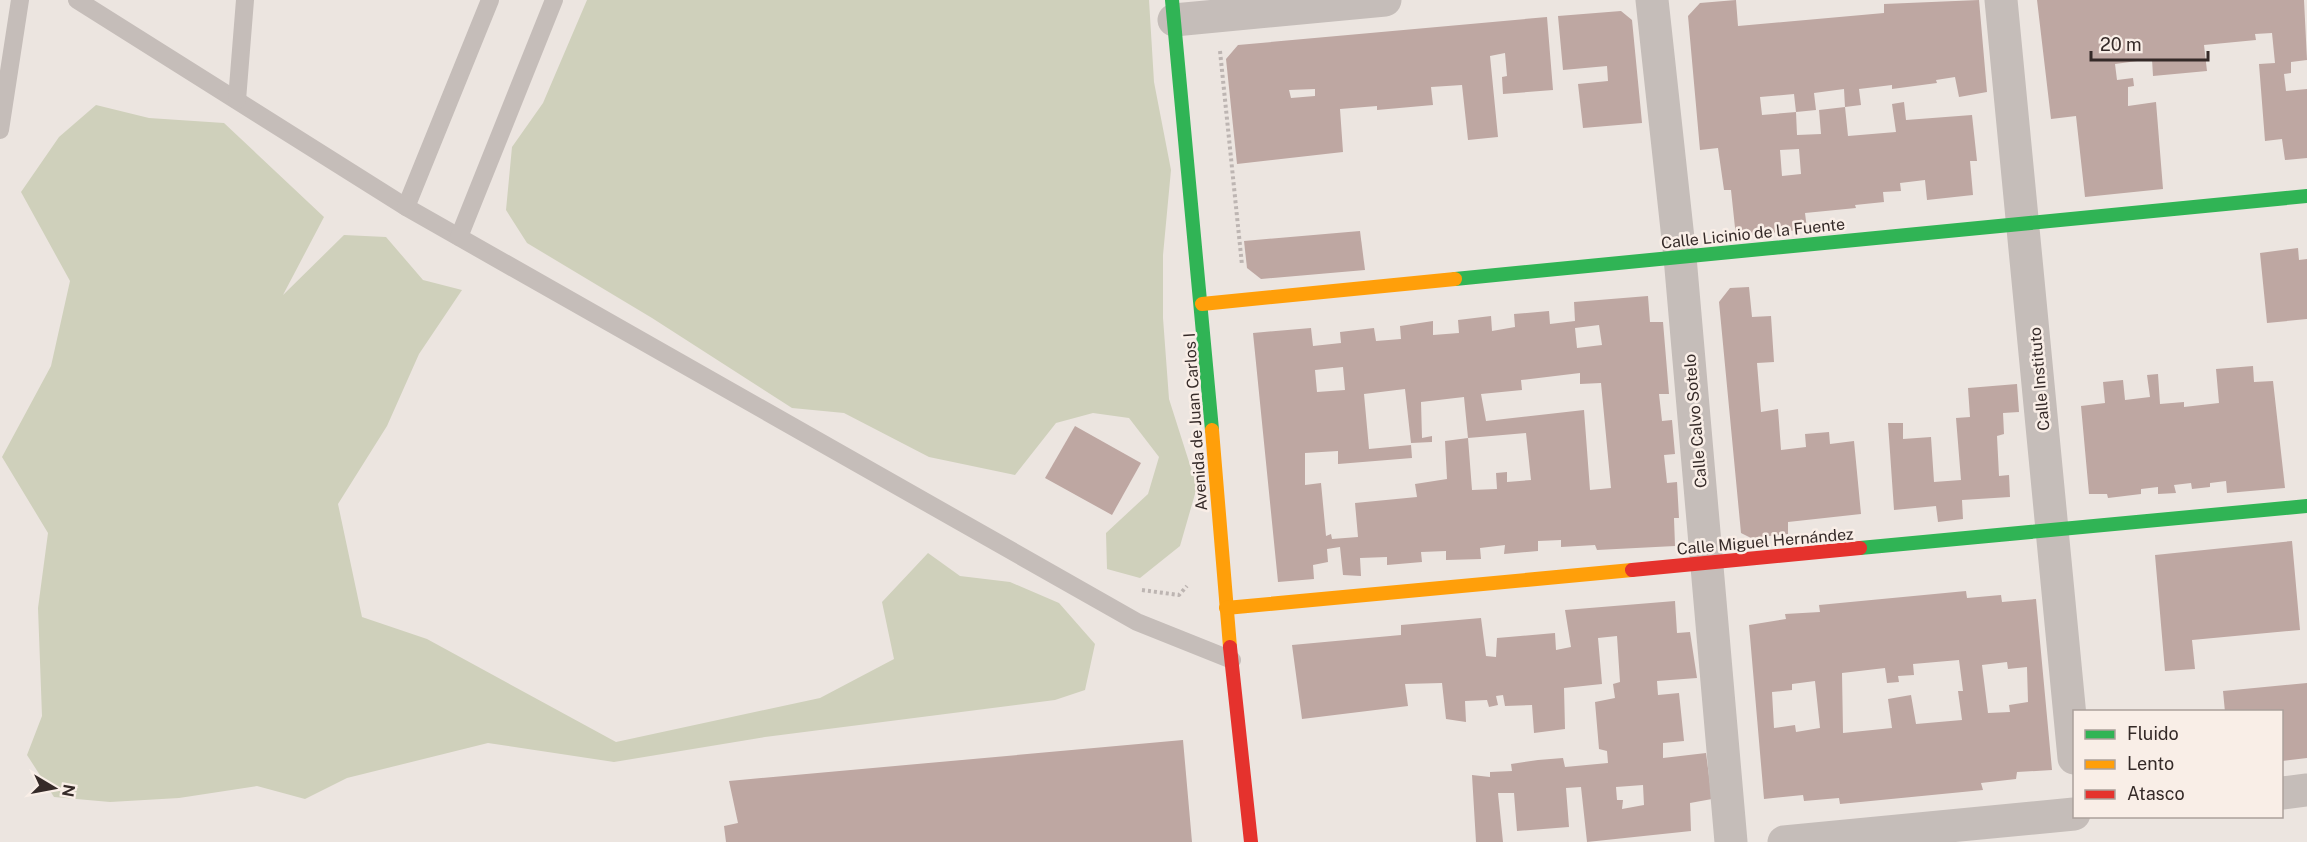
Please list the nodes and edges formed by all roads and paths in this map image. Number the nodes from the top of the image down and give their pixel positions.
1 (20, 0) edge
2 (77, 0) edge
3 (245, 0) edge
4 (490, 0) edge
5 (554, 0) edge
6 (1385, 0) edge
7 (1652, 0) edge
8 (2001, 0) edge
9 (1173, 10) edge
10 (1216, 16) junction
11 (237, 100) junction
12 (0, 130) edge
13 (2307, 196) edge
14 (406, 207) junction
15 (2025, 224) junction
16 (459, 237) junction
17 (1680, 257) junction
18 (1246, 300) junction
19 (1202, 304) junction
20 (2307, 506) edge
21 (2054, 530) junction
22 (1708, 563) junction
23 (1226, 608) junction
24 (1232, 660) junction
25 (2073, 748) edge
26 (2307, 790) edge
27 (2283, 793) edge
28 (2073, 814) edge
29 (2080, 818) edge
30 (1251, 842) edge
31 (1731, 842) edge
32 (1784, 842) edge
33 (2082, 842) edge

1 - 12 lane
2 - 11 lane
3 - 11 lane
4 - 14 lane
5 - 16 lane
6 - 10 street
7 - 17 street, Calle Calvo Sotelo
8 - 15 street, Calle Instituto
9 - 10 street
9 - 19 street, Avenida de Juan Carlos I
10 - 18 path
11 - 14 lane
13 - 15 street, Calle Licinio de la Fuente
14 - 16 lane
15 - 17 street, Calle Licinio de la Fuente
15 - 21 street, Calle Instituto
16 - 24 lane
17 - 18 street, Calle Licinio de la Fuente
17 - 22 street, Calle Calvo Sotelo
18 - 19 street, Calle Licinio de la Fuente
19 - 23 street, Avenida de Juan Carlos I
20 - 21 street, Calle Miguel Hernández
21 - 22 street, Calle Miguel Hernández
21 - 25 street, Calle Instituto
22 - 23 street, Calle Miguel Hernández
22 - 31 street, Calle Calvo Sotelo
23 - 24 street, Avenida de Juan Carlos I
24 - 30 street, Avenida de Juan Carlos I
26 - 27 street
28 - 32 street
29 - 33 street

